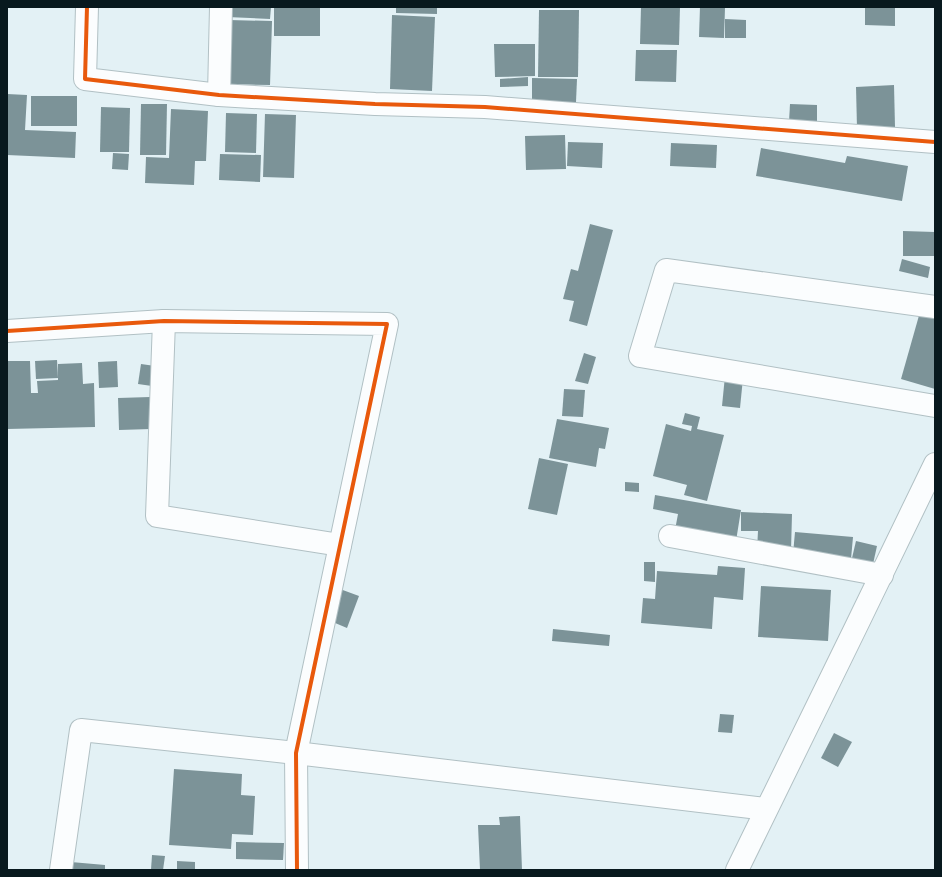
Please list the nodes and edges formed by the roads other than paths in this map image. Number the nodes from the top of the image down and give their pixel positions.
1 (87, 7) edge
2 (220, 7) edge
3 (219, 95) junction
4 (935, 142) edge
5 (935, 306) edge
6 (164, 321) junction
7 (7, 331) edge
8 (935, 406) edge
9 (935, 464) edge
10 (670, 536) dead end
11 (340, 545) junction
12 (882, 575) junction
13 (296, 753) junction
14 (766, 809) junction
15 (61, 870) edge
16 (297, 870) edge
17 (737, 870) edge

1 - 3 street
2 - 3 street
3 - 4 street
5 - 8 street
6 - 7 street
6 - 11 street
6 - 11 street
9 - 12 street
10 - 12 street
11 - 13 street
12 - 14 street
13 - 14 street
13 - 15 street
13 - 16 street
14 - 17 street

